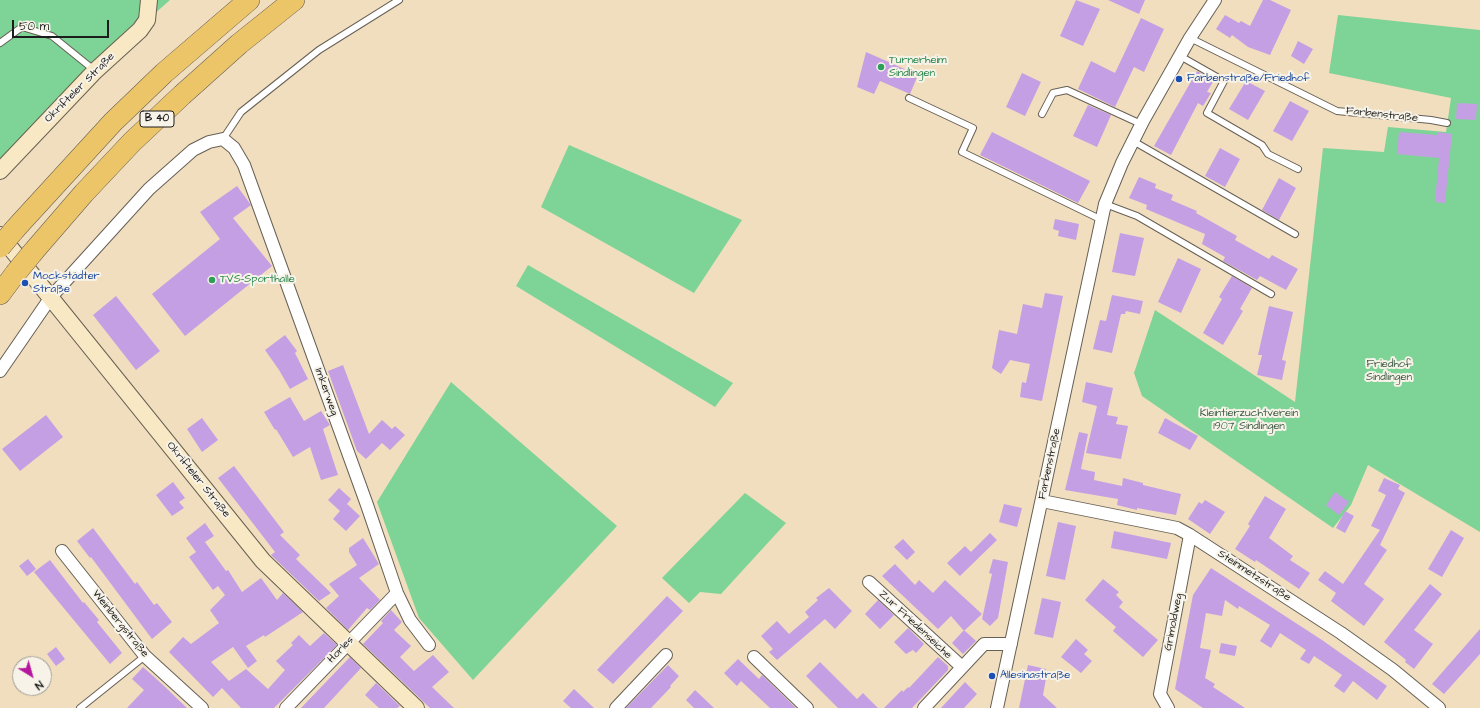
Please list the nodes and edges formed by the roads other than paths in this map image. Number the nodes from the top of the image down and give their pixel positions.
1 (149, 0) edge
2 (249, 0) edge
3 (294, 0) edge
4 (399, 0) edge
5 (1215, 0) edge
6 (1190, 38) junction
7 (0, 43) edge
8 (1180, 56) junction
9 (95, 71) junction
10 (909, 98) dead end
11 (1042, 114) dead end
12 (1447, 123) dead end
13 (1141, 124) junction
14 (223, 139) junction
15 (1133, 141) junction
16 (1298, 169) dead end
17 (0, 171) edge
18 (1105, 204) junction
19 (1102, 220) junction
20 (7, 232) edge
21 (1295, 234) dead end
22 (0, 247) edge
23 (0, 294) edge
24 (1271, 294) dead end
25 (51, 297) junction
26 (0, 371) edge
27 (1042, 501) junction
28 (1190, 535) junction
29 (62, 551) dead end
30 (869, 582) dead end
31 (397, 593) junction
32 (348, 643) junction
33 (1011, 644) junction
34 (430, 645) dead end
35 (666, 655) dead end
36 (145, 656) junction
37 (754, 657) dead end
38 (962, 667) junction
39 (80, 708) edge
40 (202, 708) edge
41 (286, 708) edge
42 (416, 708) edge
43 (616, 708) edge
44 (807, 708) edge
45 (924, 708) edge
46 (997, 708) edge
47 (1168, 708) edge
48 (1440, 708) edge

1 - 9 street, Okrifteler Straße
2 - 20 highway, B 40
3 - 23 highway, B 40, bridge
4 - 14 lane
5 - 6 street, Farbenstraße
6 - 8 street, Farbenstraße
6 - 12 lane, Farbenstraße
7 - 9 lane
8 - 13 street, Farbenstraße
8 - 16 lane
9 - 17 street, Okrifteler Straße
10 - 19 lane
11 - 13 lane
13 - 15 street, Farbenstraße
14 - 25 street
14 - 31 street, Imkerweg
15 - 18 street, Farbenstraße
15 - 21 lane
18 - 19 street, Farbenstraße
18 - 24 lane
19 - 27 street, Farbenstraße
20 - 22 highway, B 40, bridge
20 - 25 street, Okrifteler Straße
25 - 26 street
25 - 32 street, Okrifteler Straße
27 - 28 street, Steinmetzstraße
27 - 33 street, Farbenstraße
28 - 47 street, Grimoldweg
28 - 48 street, Steinmetzstraße
29 - 36 street, Weinbergstraße
30 - 38 street, Zur Friedenseiche
31 - 32 street, Horles
31 - 34 street, Imkerweg
32 - 41 street, Horles
32 - 42 street, Okrifteler Straße
33 - 38 street
33 - 46 street, Farbenstraße
35 - 43 street
36 - 39 lane
36 - 40 street, Weinbergstraße
37 - 44 street
38 - 45 street

